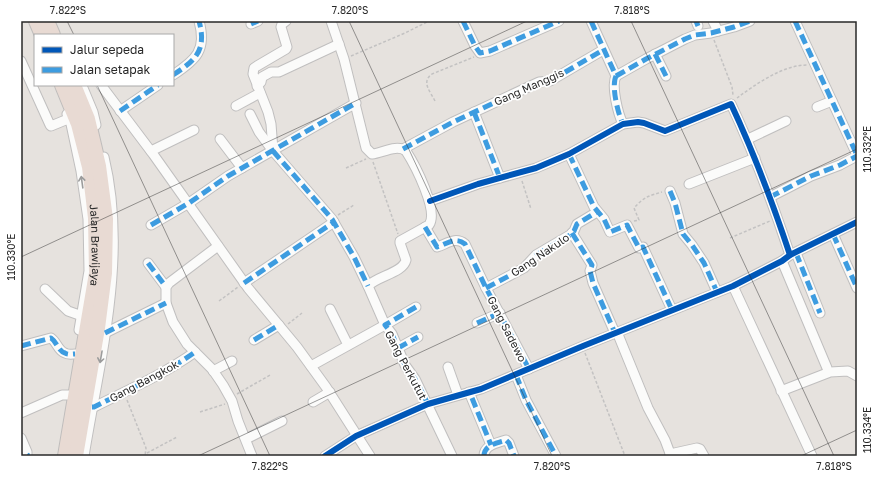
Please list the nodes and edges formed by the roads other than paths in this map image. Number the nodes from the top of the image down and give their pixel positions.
1 (36, 21) edge
2 (53, 21) edge
3 (199, 21) edge
4 (286, 21) edge
5 (331, 21) edge
6 (463, 21) edge
7 (560, 21) edge
8 (591, 21) edge
9 (713, 21) edge
10 (750, 21) edge
11 (795, 21) edge
12 (56, 31) edge
13 (715, 32) junction
14 (42, 34) edge
15 (339, 44) junction
16 (604, 50) junction
17 (655, 54) junction
18 (21, 61) edge
19 (174, 74) edge
20 (616, 76) junction
21 (666, 76) dead end
22 (56, 86) edge
23 (62, 86) edge
24 (74, 86) edge
25 (81, 86) edge
26 (102, 86) edge
27 (157, 86) edge
28 (259, 90) junction
29 (832, 101) junction
30 (356, 103) junction
31 (236, 106) dead end
32 (817, 107) dead end
33 (120, 111) junction
34 (474, 112) junction
35 (250, 114) dead end
36 (68, 119) junction
37 (786, 121) dead end
38 (623, 124) junction
39 (194, 130) dead end
40 (220, 139) dead end
41 (748, 139) junction
42 (403, 149) junction
43 (151, 151) junction
44 (273, 151) junction
45 (569, 154) junction
46 (857, 156) edge
47 (754, 158) junction
48 (242, 168) junction
49 (500, 178) junction
50 (689, 184) dead end
51 (670, 191) road end
52 (770, 197) junction
53 (430, 201) junction
54 (189, 203) junction
55 (597, 212) junction
56 (333, 221) junction
57 (857, 223) edge
58 (151, 225) dead end
59 (425, 227) junction
60 (572, 233) junction
61 (833, 234) junction
62 (218, 246) junction
63 (793, 254) junction
64 (782, 261) junction
65 (148, 263) dead end
66 (244, 283) junction
67 (368, 286) junction
68 (733, 286) junction
69 (166, 288) junction
70 (486, 288) junction
71 (857, 288) edge
72 (45, 289) dead end
73 (717, 292) junction
74 (166, 303) junction
75 (416, 307) dead end
76 (330, 309) dead end
77 (672, 310) junction
78 (500, 313) junction
79 (820, 313) dead end
80 (82, 316) junction
81 (477, 323) dead end
82 (385, 325) junction
83 (280, 326) junction
84 (105, 333) junction
85 (616, 333) junction
86 (418, 337) dead end
87 (254, 340) dead end
88 (348, 345) junction
89 (21, 346) edge
90 (398, 348) junction
91 (195, 352) junction
92 (75, 354) junction
93 (232, 361) dead end
94 (311, 366) junction
95 (448, 367) dead end
96 (827, 368) dead end
97 (529, 369) junction
98 (213, 371) junction
99 (516, 375) junction
100 (857, 376) edge
101 (781, 391) junction
102 (330, 392) junction
103 (469, 392) junction
104 (69, 395) junction
105 (458, 395) junction
106 (313, 402) dead end
107 (428, 404) junction
108 (92, 407) junction
109 (21, 413) edge
110 (282, 421) dead end
111 (356, 436) junction
112 (21, 438) edge
113 (246, 438) junction
114 (491, 445) junction
115 (670, 455) edge
116 (27, 456) edge
117 (58, 456) edge
118 (65, 456) edge
119 (76, 456) edge
120 (84, 456) edge
121 (252, 456) edge
122 (325, 456) edge
123 (370, 456) edge
124 (452, 456) edge
125 (484, 456) edge
126 (514, 456) edge
127 (556, 456) edge
128 (704, 456) edge
129 (812, 456) edge

1 - 14 highway
2 - 12 street
3 - 19 street
4 - 28 street
5 - 15 street
6 - 7 street
8 - 16 street
9 - 13 street
10 - 13 street
11 - 29 street
13 - 17 street
15 - 28 street
15 - 30 street
16 - 20 street
16 - 34 street, Gang Manggis
17 - 20 street
17 - 21 street
18 - 36 street
20 - 38 street
22 - 36 street
23 - 118 highway, Jalan Brawijaya
24 - 119 highway, Jalan Brawijaya
25 - 84 street
26 - 33 street
27 - 33 street
28 - 31 street
28 - 44 street
29 - 32 street
29 - 46 street
30 - 42 street
30 - 44 street
33 - 43 street
34 - 42 street, Gang Manggis
34 - 49 street
35 - 44 street, Gang Perkutut
80 -> 36 street
37 - 41 street
38 - 41 street
38 - 45 street
39 - 43 street
40 - 48 street
41 - 47 street
42 - 53 street
43 - 54 street
44 - 48 street
44 - 56 street, Gang Perkutut
45 - 49 street
45 - 55 street
46 - 52 street
47 - 50 street
47 - 52 street
48 - 54 street
49 - 53 street
51 - 73 street
52 - 63 street
53 - 59 street
54 - 58 street
54 - 62 street
55 - 60 street, Gang Nakulo
55 - 77 street
56 - 66 street
56 - 67 street, Gang Perkutut
57 - 61 street
59 - 67 street
59 - 70 street, Gang Sadewo
60 - 70 street, Gang Nakulo
60 - 85 street
61 - 63 street
61 - 71 street
62 - 66 street
62 - 69 street
63 - 64 street
63 - 79 street
64 - 68 street
64 - 96 street
65 - 69 street
66 - 83 street
67 - 82 street, Gang Perkutut
68 - 73 street
68 - 101 street
69 - 74 street
70 - 78 street, Gang Sadewo
72 - 80 street
73 - 77 street
74 - 84 street
74 - 91 street
75 - 82 street
76 - 88 street
77 - 85 street
78 - 81 street
78 - 97 street, Gang Sadewo
80 - 92 street
82 - 88 street
82 - 90 street, Gang Perkutut
83 - 87 street
83 - 94 street
84 -> 108 street
85 - 97 street
85 - 115 street
86 - 90 street
88 - 94 street
89 - 92 street
90 - 107 street, Gang Perkutut
91 - 98 street
91 - 108 street, Gang Bangkok
92 - 104 street
93 - 98 street
94 - 102 street
95 - 105 street
97 - 99 street
98 - 113 street
99 - 103 street
99 - 127 street
100 - 101 street
101 - 129 street
102 - 106 street
102 - 111 street
103 - 105 street
103 - 114 street
104 - 109 street
104 - 117 street
105 - 107 street
107 - 111 street
107 - 124 street, Gang Perkutut
108 - 120 street
110 - 113 street
111 - 122 street
111 - 123 street
112 - 116 street
113 - 121 street
114 - 125 street
114 - 126 street
115 - 128 street

